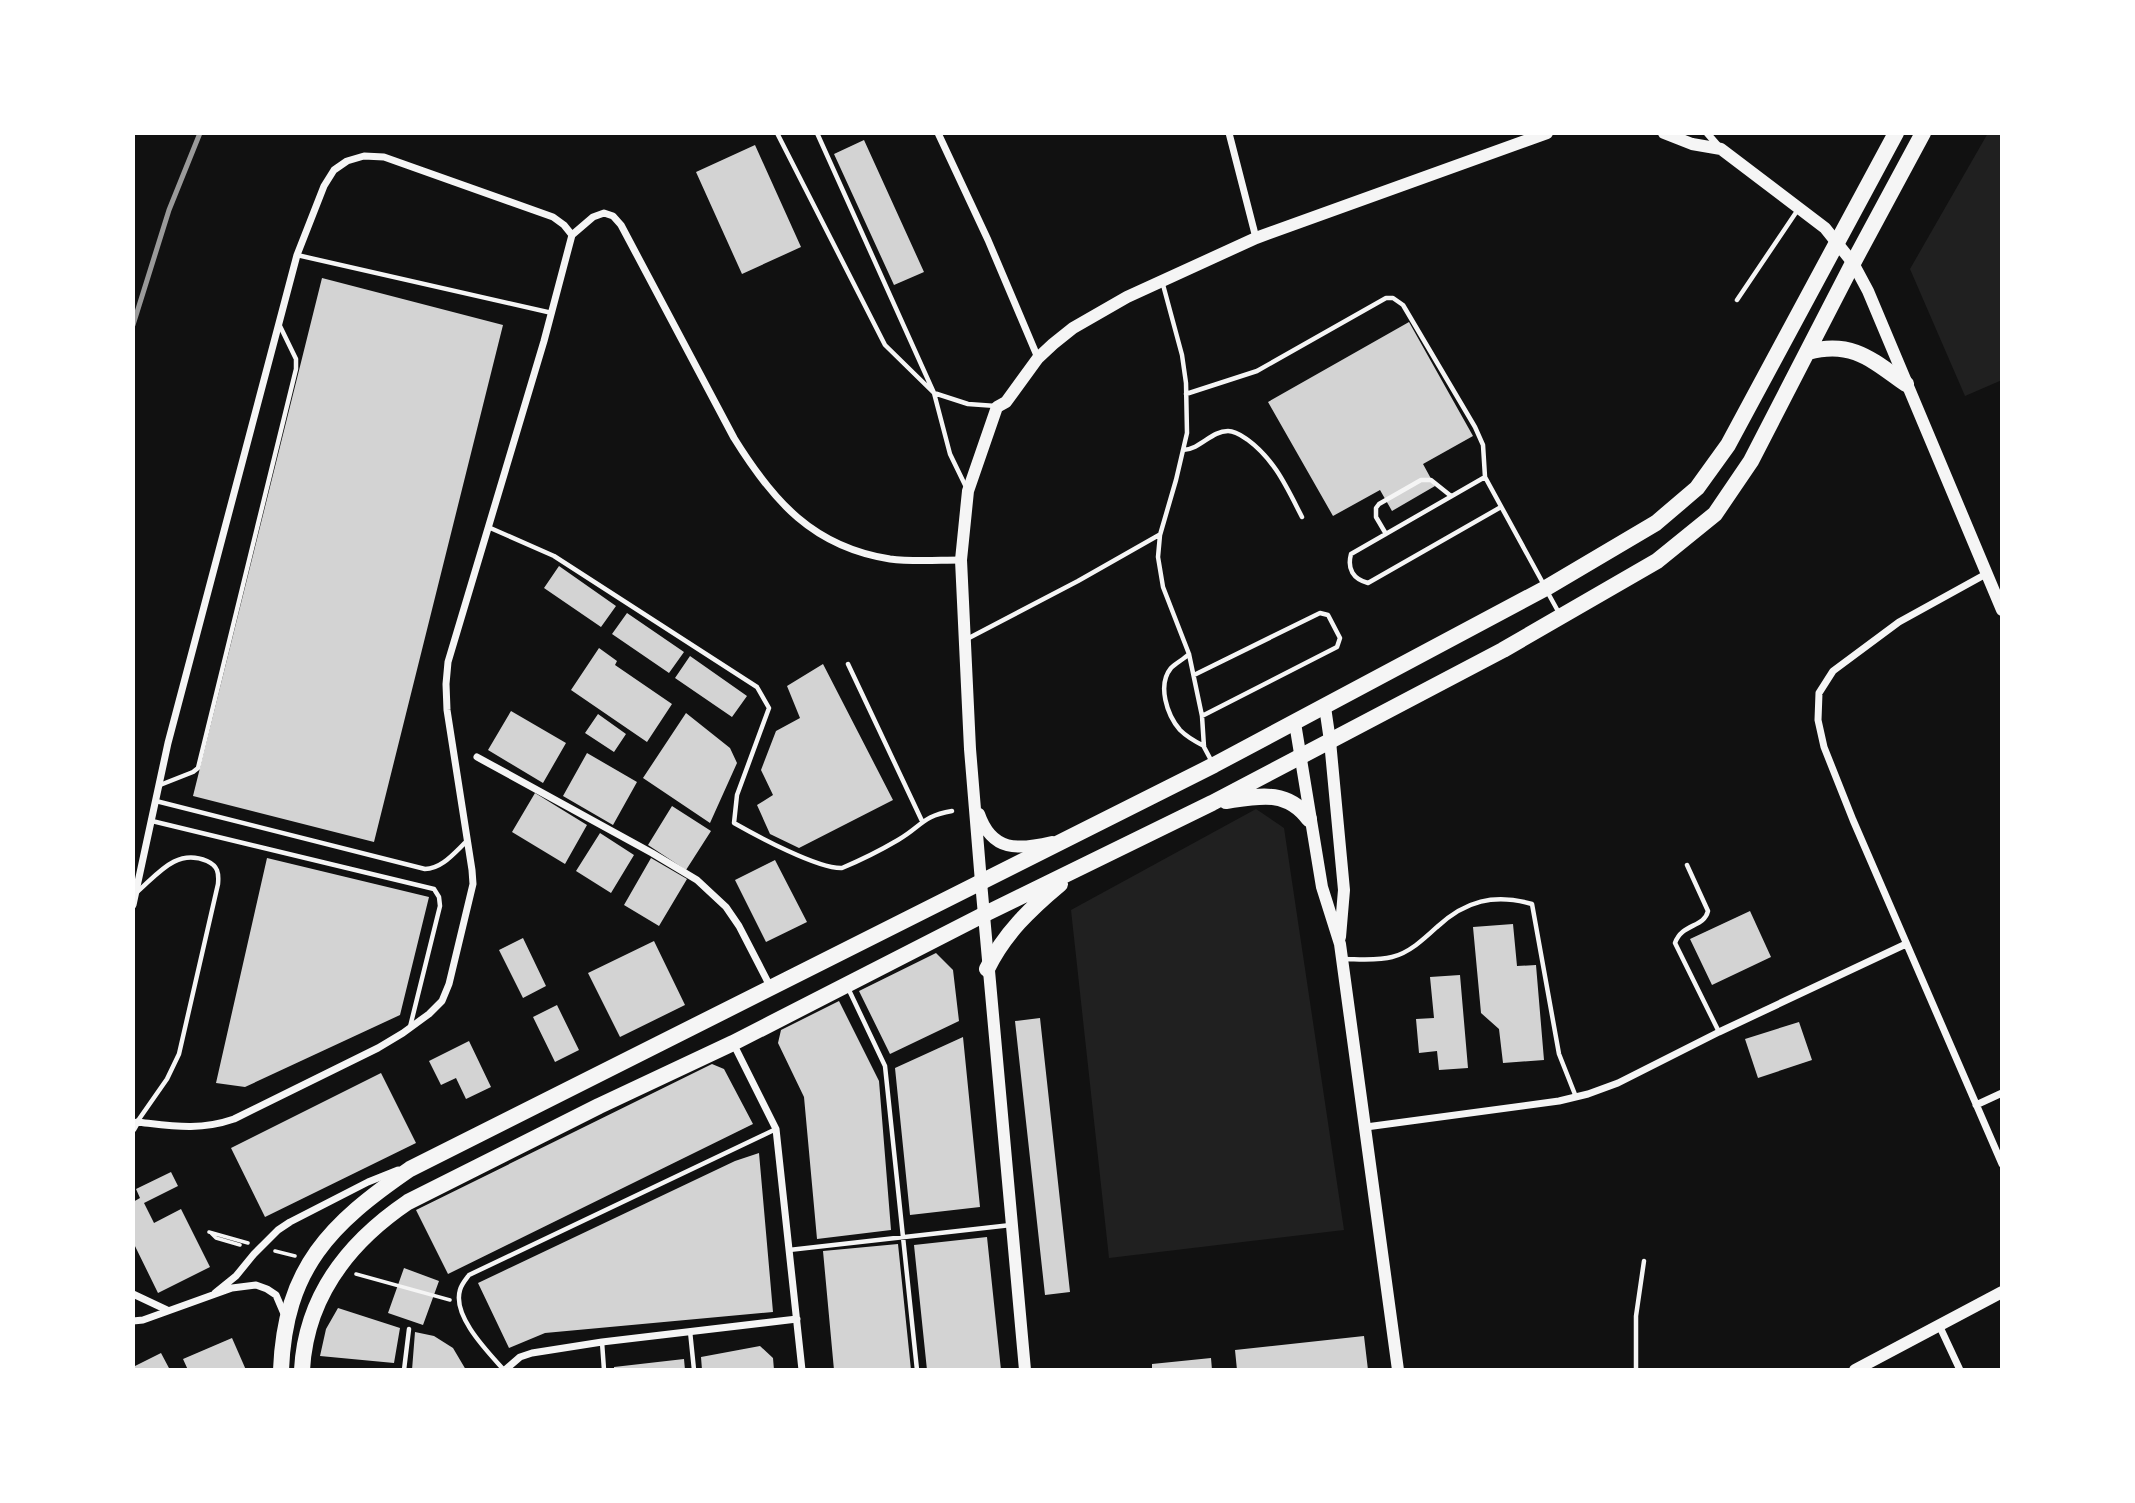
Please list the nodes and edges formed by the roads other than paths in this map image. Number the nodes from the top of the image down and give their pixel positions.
1 (777, 133) edge
2 (817, 133) edge
3 (938, 133) edge
4 (1229, 133) edge
5 (1547, 133) edge
6 (1664, 133) edge
7 (1707, 133) edge
8 (1896, 133) edge
9 (1923, 133) edge
10 (1721, 149) junction
11 (1798, 209) junction
12 (572, 235) junction
13 (1256, 239) junction
14 (1837, 242) junction
15 (298, 256) junction
16 (1853, 263) junction
17 (1162, 280) junction
18 (1737, 300) dead end
19 (551, 313) junction
20 (279, 324) junction
21 (1808, 352) junction
22 (1038, 358) junction
23 (1906, 384) junction
24 (934, 393) junction
25 (1186, 394) junction
26 (997, 407) junction
27 (1183, 450) junction
28 (1485, 477) junction
29 (968, 491) junction
30 (1451, 496) junction
31 (1501, 507) junction
32 (1302, 517) dead end
33 (488, 527) junction
34 (1386, 534) junction
35 (1160, 535) junction
36 (961, 560) junction
37 (1986, 574) junction
38 (1546, 588) junction
39 (2002, 610) edge
40 (1561, 616) junction
41 (964, 640) junction
42 (1189, 654) junction
43 (848, 664) dead end
44 (1194, 675) junction
45 (1325, 707) junction
46 (1202, 716) junction
47 (1295, 723) junction
48 (1330, 741) junction
49 (1204, 747) junction
50 (477, 757) dead end
51 (1300, 757) junction
52 (1214, 765) junction
53 (159, 786) junction
54 (156, 801) junction
55 (974, 801) junction
56 (1212, 803) junction
57 (953, 811) dead end
58 (1310, 819) junction
59 (152, 821) junction
60 (922, 821) junction
61 (1068, 838) junction
62 (467, 841) junction
63 (1084, 865) junction
64 (1687, 865) dead end
65 (981, 882) junction
66 (135, 893) junction
67 (133, 905) edge
68 (983, 915) junction
69 (1340, 944) junction
70 (1906, 944) junction
71 (1342, 959) junction
72 (987, 969) junction
73 (846, 984) junction
74 (772, 989) junction
75 (410, 1028) junction
76 (1719, 1031) junction
77 (733, 1043) junction
78 (2002, 1093) edge
79 (1576, 1097) junction
80 (1976, 1105) junction
81 (135, 1125) edge
82 (1366, 1127) junction
83 (776, 1129) junction
84 (2002, 1164) edge
85 (410, 1169) junction
86 (1011, 1225) junction
87 (903, 1236) junction
88 (789, 1250) junction
89 (1644, 1261) dead end
90 (2002, 1292) edge
91 (215, 1293) junction
92 (133, 1294) edge
93 (167, 1310) junction
94 (797, 1319) junction
95 (286, 1320) junction
96 (133, 1321) edge
97 (1939, 1325) junction
98 (409, 1329) dead end
99 (690, 1331) junction
100 (602, 1342) junction
101 (281, 1370) edge
102 (303, 1370) edge
103 (404, 1370) edge
104 (505, 1370) edge
105 (604, 1370) edge
106 (694, 1370) edge
107 (802, 1370) edge
108 (917, 1370) edge
109 (1026, 1370) edge
110 (1398, 1370) edge
111 (1636, 1370) edge
112 (1855, 1370) edge
113 (1960, 1370) edge

1 - 24 lane
2 - 24 lane
3 - 22 street
4 - 13 street
5 - 13 street
6 - 10 street
7 - 10 street
8 - 14 highway
9 - 16 highway
10 - 11 street
11 - 14 street
11 - 18 lane
12 - 15 street
12 - 19 street
12 - 36 street
13 - 17 street
14 - 16 street
14 - 38 highway
15 - 19 lane
15 - 20 street
16 - 21 highway
16 - 23 street
17 - 22 street
17 - 25 lane
19 - 33 street
20 - 53 street
20 - 53 lane
21 - 23 highway
21 - 40 highway
22 - 26 street
23 - 37 street
24 - 26 lane
24 - 29 lane
25 - 27 lane
25 - 28 lane
26 - 29 street
27 - 32 lane
27 - 35 lane
28 - 30 lane
28 - 31 lane
29 - 36 street
30 - 34 lane
30 - 34 lane
31 - 34 lane
31 - 38 lane
33 - 60 lane
33 - 62 street
35 - 41 lane
35 - 42 lane
36 - 41 street
37 - 39 street
37 - 70 street
38 - 40 lane
38 - 45 highway
40 - 48 highway
41 - 55 street
42 - 44 lane
42 - 49 lane
43 - 60 lane
44 - 46 lane
44 - 46 lane
45 - 47 highway
45 - 48 street
46 - 49 lane
47 - 51 street
47 - 52 highway
48 - 51 highway
48 - 69 street
49 - 52 lane
50 - 74 street
51 - 56 highway
51 - 58 street
52 - 61 highway
53 - 54 street
54 - 59 street
54 - 62 lane
55 - 61 street
55 - 65 street
56 - 58 highway
56 - 63 highway
57 - 60 lane
58 - 69 street
59 - 66 street
59 - 75 lane
61 - 65 highway
62 - 75 street
63 - 68 highway
63 - 72 highway
64 - 76 lane
65 - 68 street
65 - 74 highway
66 - 67 street
66 - 81 lane
68 - 72 street
68 - 73 highway
69 - 71 street
70 - 76 street
70 - 80 street
71 - 79 lane
71 - 82 street
72 - 86 street
73 - 77 highway
73 - 87 lane
74 - 85 highway
75 - 81 street
76 - 79 street
77 - 83 street
77 - 102 highway
78 - 80 street
79 - 82 street
80 - 84 street
82 - 110 street
83 - 88 street
83 - 104 lane
85 - 91 street
85 - 95 highway
86 - 87 lane
86 - 109 street
87 - 88 lane
87 - 108 lane
88 - 94 street
89 - 111 lane
90 - 97 street
91 - 93 street
91 - 95 street
92 - 93 street
93 - 96 street
94 - 99 street
94 - 107 street
95 - 101 highway
97 - 112 street
97 - 113 street
98 - 103 lane
99 - 100 street
99 - 106 lane
100 - 104 street
100 - 105 lane

